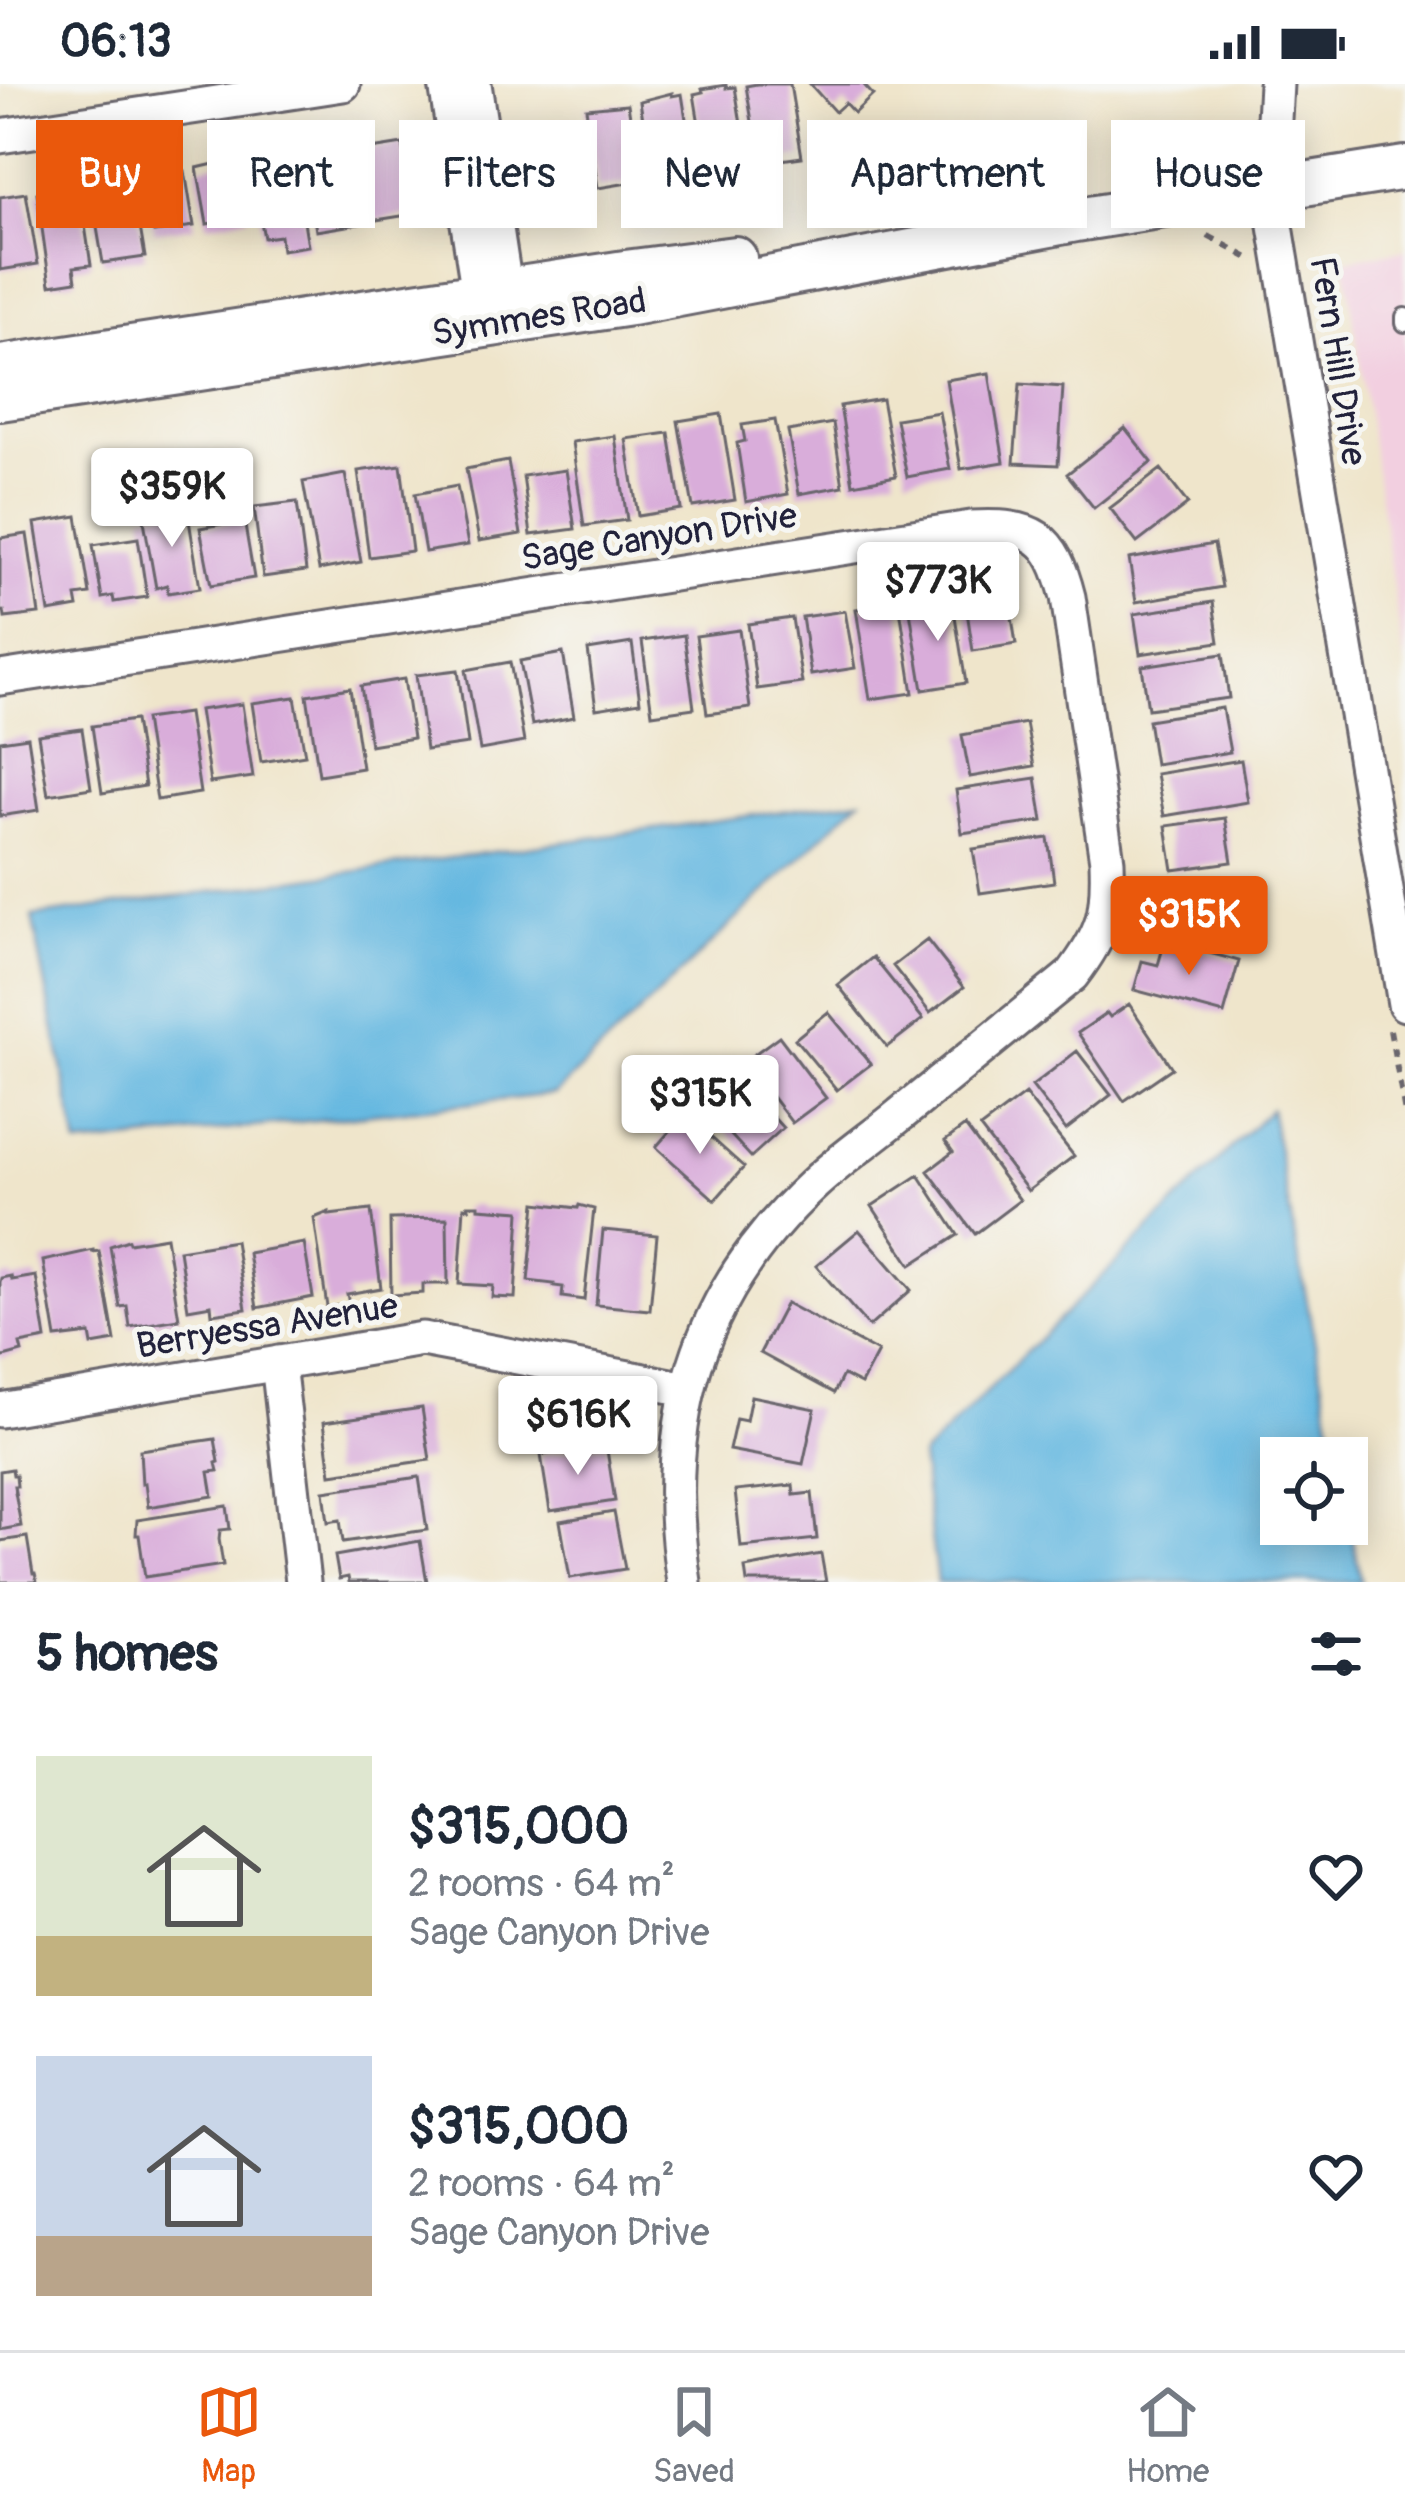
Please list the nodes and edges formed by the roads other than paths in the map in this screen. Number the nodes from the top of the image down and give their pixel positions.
1 (343, 84) edge
2 (446, 84) edge
3 (474, 84) edge
4 (1276, 84) edge
5 (1274, 120) edge
6 (0, 136) edge
7 (1405, 168) edge
8 (1305, 184) edge
9 (1111, 215) edge
10 (1276, 228) edge
11 (494, 308) junction
12 (0, 367) edge
13 (0, 399) edge
14 (0, 678) edge
15 (1397, 1015) edge
16 (278, 1364) junction
17 (687, 1389) junction
18 (0, 1410) edge
19 (303, 1582) edge
20 (684, 1582) edge

1 - 6 street
2 - 11 street
3 - 11 street
4 - 5 street, Fern Hill Drive
7 - 8 street, Symmes Road
9 - 11 street, Symmes Road
10 - 15 street, Fern Hill Drive
11 - 12 street, Symmes Road
11 - 13 street, Symmes Road
14 - 17 street, Sage Canyon Drive
16 - 17 street, Berryessa Avenue
16 - 18 street, Berryessa Avenue
16 - 19 street
17 - 20 street, Sage Canyon Drive

